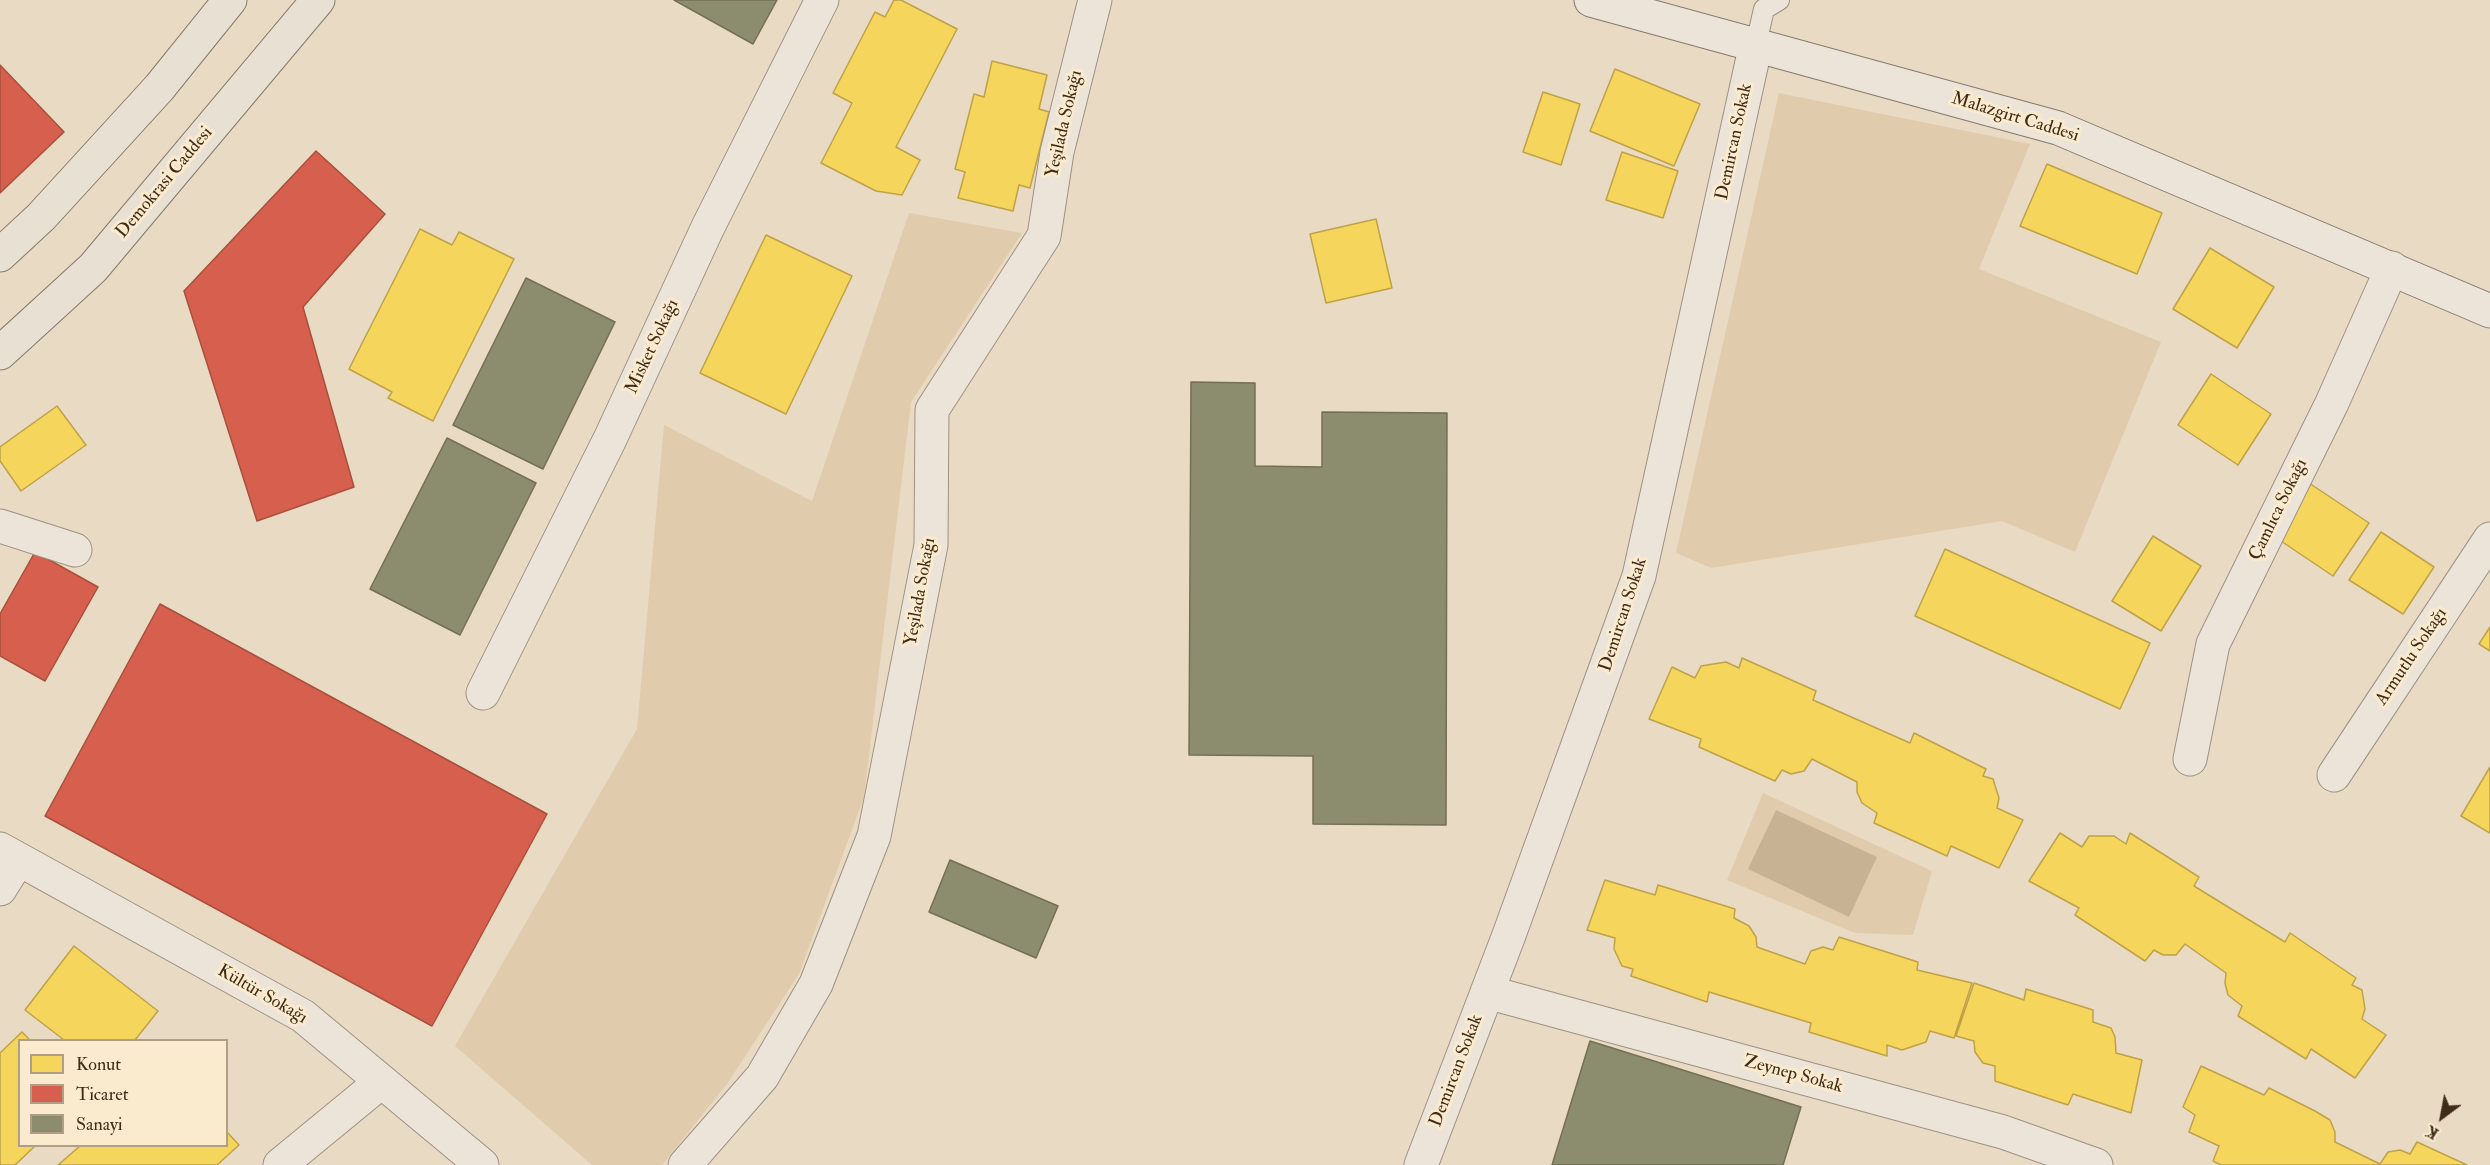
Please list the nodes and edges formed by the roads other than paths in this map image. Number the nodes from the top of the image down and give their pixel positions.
1 (230, 0) edge
2 (318, 0) edge
3 (822, 0) edge
4 (1095, 0) edge
5 (1591, 0) edge
6 (1779, 0) edge
7 (1756, 44) junction
8 (0, 255) edge
9 (2392, 268) junction
10 (2490, 311) edge
11 (0, 353) edge
12 (0, 526) edge
13 (2490, 539) edge
14 (75, 550) dead end
15 (483, 693) dead end
16 (2190, 759) dead end
17 (2334, 775) dead end
18 (9, 855) edge
19 (0, 890) edge
20 (1487, 993) junction
21 (381, 1082) junction
22 (280, 1165) edge
23 (482, 1165) edge
24 (685, 1165) edge
25 (1421, 1165) edge
26 (2096, 1165) edge

1 - 8 main road
2 - 11 main road, Demokrasi Caddesi
3 - 15 street, Misket Sokağı
4 - 24 street, Yeşilada Sokağı
5 - 7 street, Malazgirt Caddesi
6 - 7 lane
7 - 9 street, Malazgirt Caddesi
7 - 20 street, Demircan Sokak
9 - 10 street, Malazgirt Caddesi
9 - 16 street, Çamlıca Sokağı
12 - 14 street
13 - 17 street, Armutlu Sokağı
18 - 19 street
18 - 21 street, Kültür Sokağı
20 - 25 street, Demircan Sokak
20 - 26 street, Zeynep Sokak
21 - 22 street
21 - 23 street, Kültür Sokağı

